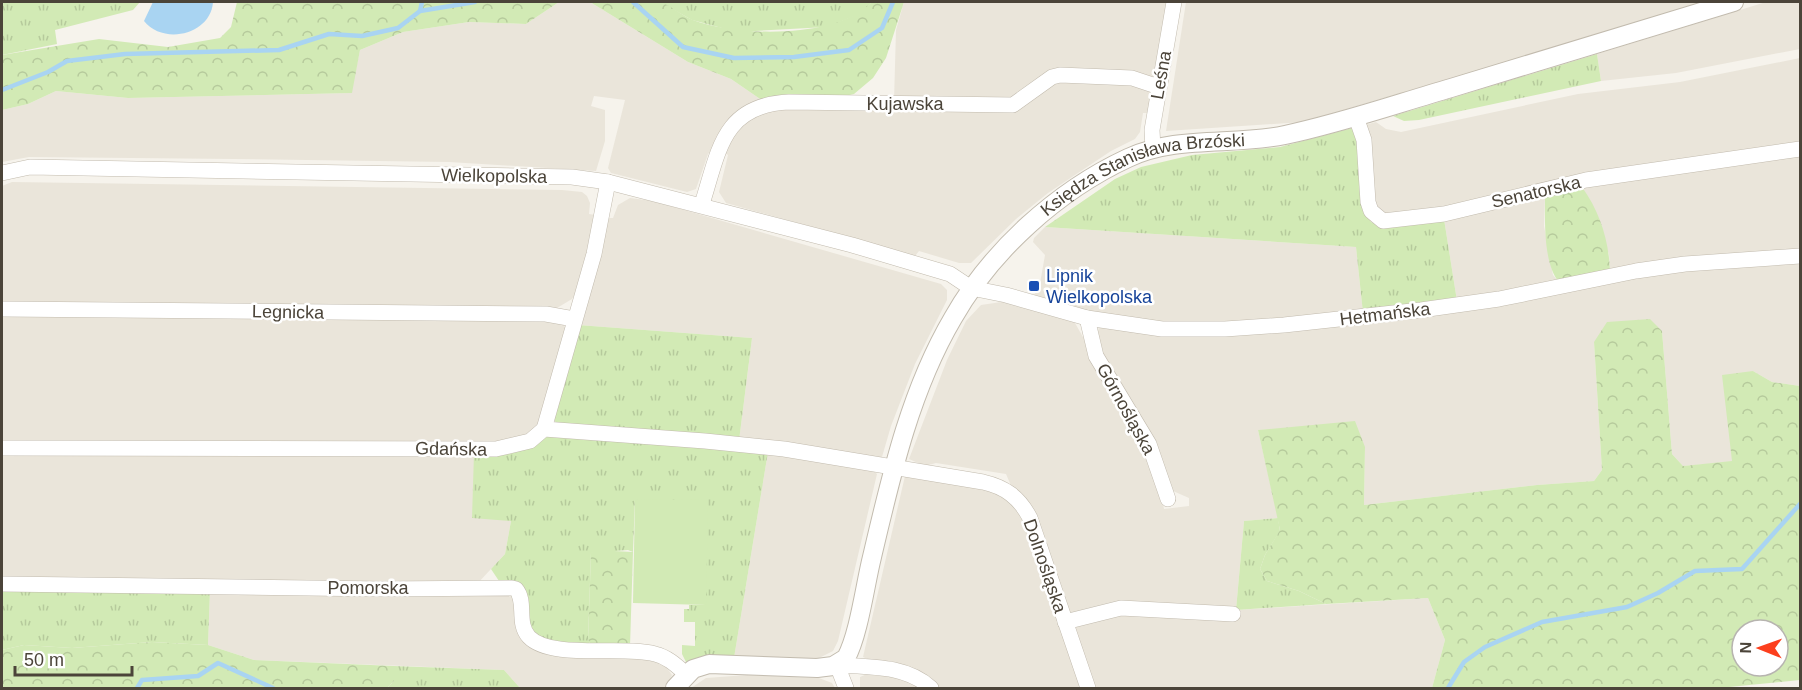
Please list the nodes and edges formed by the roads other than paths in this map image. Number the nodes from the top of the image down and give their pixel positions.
1 (1174, 2) edge
2 (1734, 2) edge
3 (1159, 87) junction
4 (1356, 117) junction
5 (1154, 149) junction
6 (1800, 149) edge
7 (2, 173) edge
8 (608, 182) junction
9 (702, 204) junction
10 (1800, 256) edge
11 (971, 288) junction
12 (2, 309) edge
13 (1086, 318) junction
14 (574, 319) junction
15 (544, 429) junction
16 (2, 448) edge
17 (893, 468) junction
18 (1168, 499) dead end
19 (2, 584) edge
20 (1233, 614) dead end
21 (1065, 622) junction
22 (837, 665) junction
23 (680, 681) edge
24 (846, 688) edge
25 (931, 688) edge
26 (1088, 688) edge

1 - 3 street, Leśna
2 - 4 street, Księdza Stanisława Brzóski
3 - 5 street, Leśna
3 - 9 street, Kujawska
4 - 5 street, Księdza Stanisława Brzóski
4 - 6 street, Senatorska
5 - 11 street, Księdza Stanisława Brzóski
7 - 8 street, Wielkopolska
8 - 9 street, Wielkopolska
8 - 14 street
9 - 11 street, Wielkopolska
10 - 13 street, Hetmańska
11 - 13 street, Hetmańska
11 - 17 street, Księdza Stanisława Brzóski
12 - 14 street, Legnicka
13 - 18 street, Górnośląska
14 - 15 street
15 - 16 street, Gdańska
15 - 17 street
17 - 21 street, Dolnośląska
17 - 22 street, Księdza Stanisława Brzóski
19 - 23 street, Pomorska
20 - 21 street, Dolnośląska
21 - 26 street, Dolnośląska
22 - 23 street
22 - 24 street
22 - 25 street

